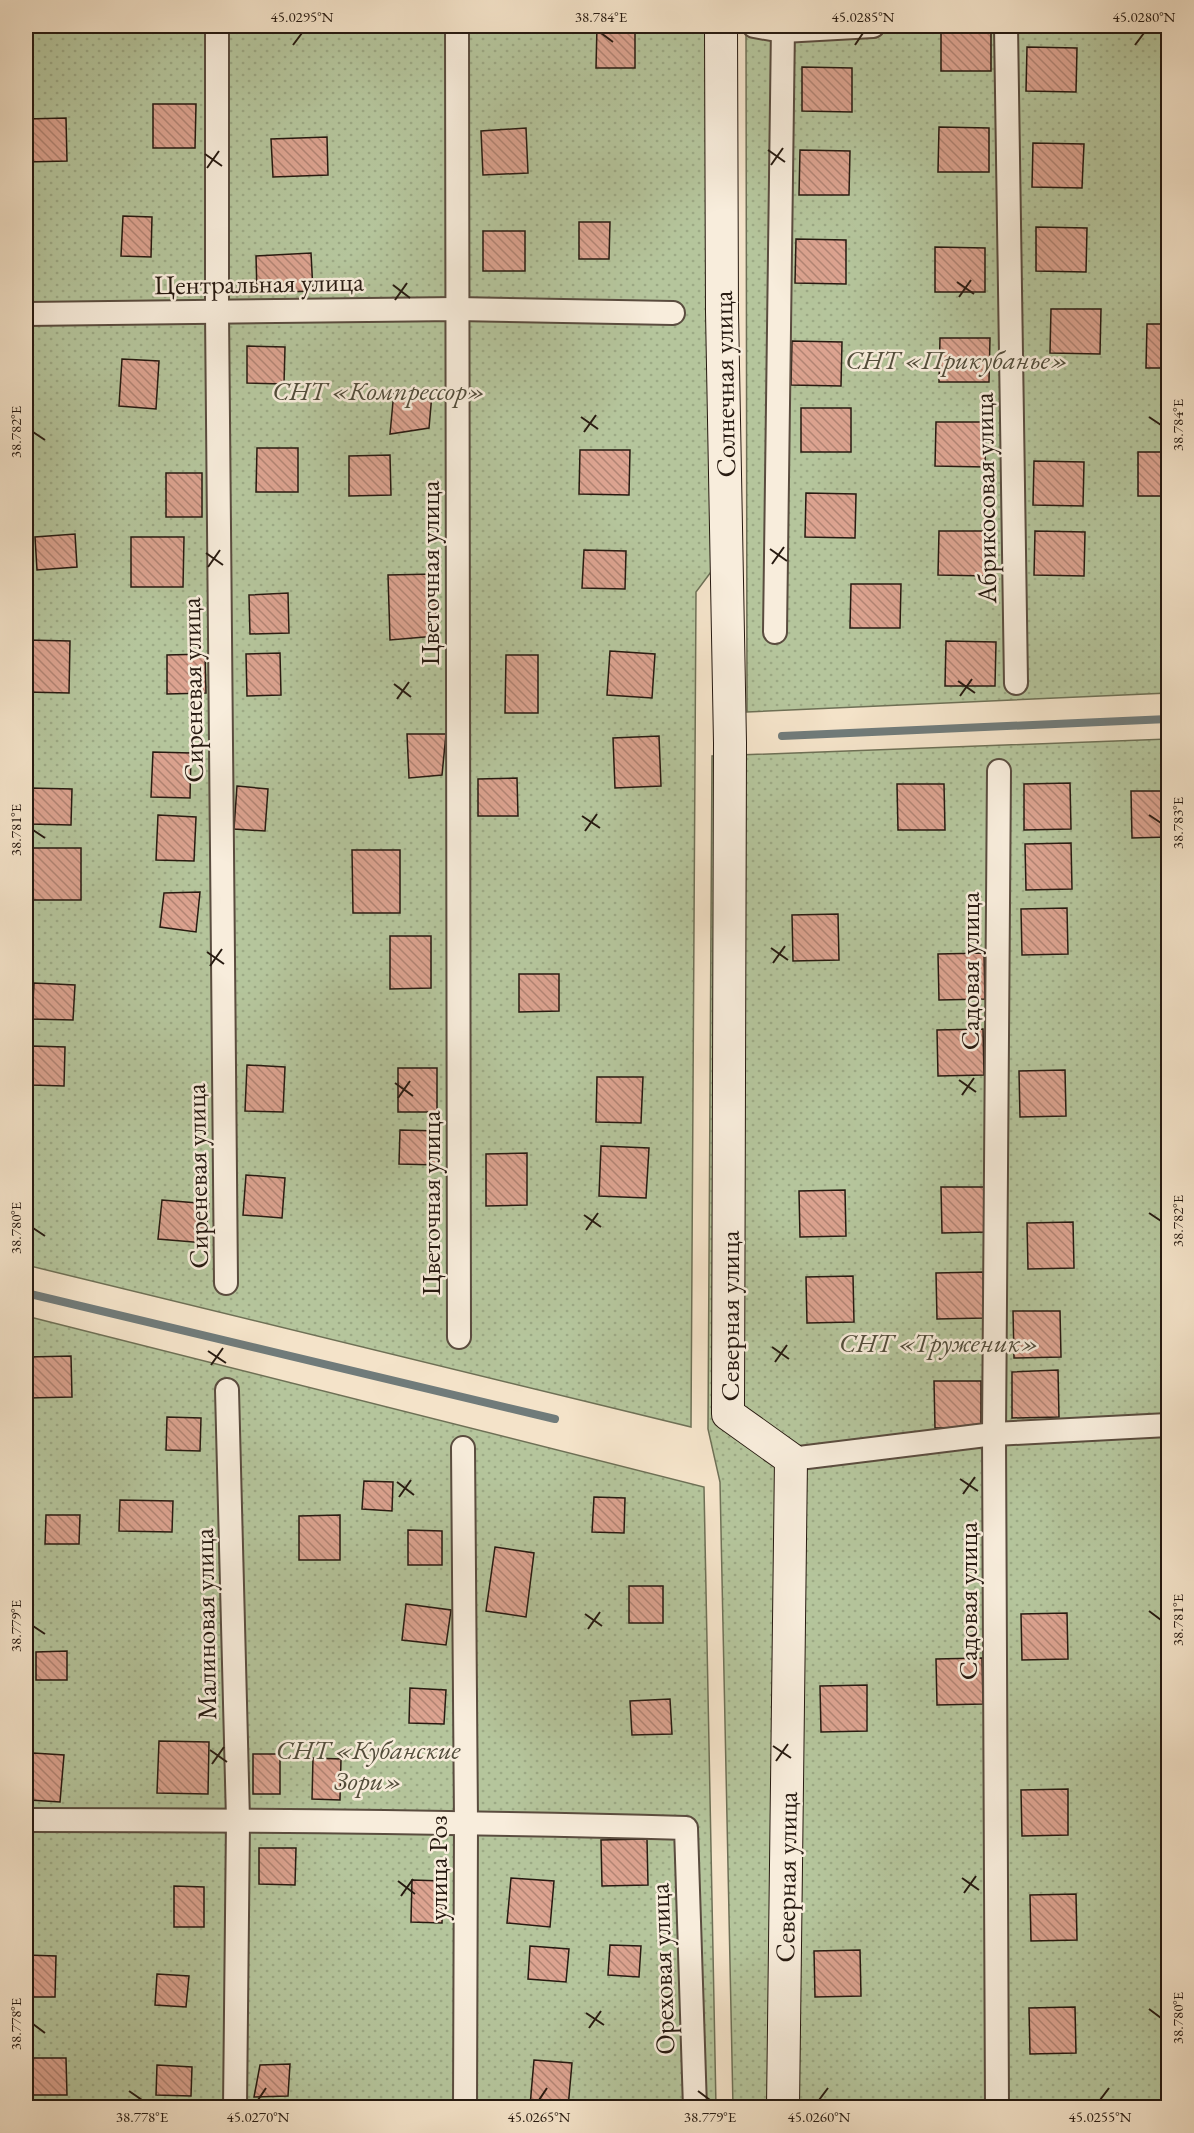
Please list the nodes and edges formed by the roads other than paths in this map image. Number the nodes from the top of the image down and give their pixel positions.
1 (217, 26) edge
2 (457, 26) edge
3 (721, 26) edge
4 (754, 26) edge
5 (873, 26) edge
6 (1006, 26) edge
7 (783, 28) edge
8 (457, 309) junction
9 (217, 312) junction
10 (673, 313) dead end
11 (26, 314) edge
12 (775, 632) dead end
13 (1016, 683) dead end
14 (730, 743) joint
15 (999, 771) dead end
16 (226, 1283) dead end
17 (459, 1337) dead end
18 (227, 1390) dead end
19 (1168, 1425) edge
20 (994, 1434) junction
21 (463, 1448) dead end
22 (791, 1459) junction
23 (26, 1820) edge
24 (238, 1820) junction
25 (466, 1822) junction
26 (235, 2108) edge
27 (465, 2108) edge
28 (695, 2108) edge
29 (783, 2108) edge
30 (997, 2108) edge

1 - 9 street, Сиреневая улица
2 - 8 street, Цветочная улица
3 - 14 street, Солнечная улица
4 - 7 street
5 - 7 street
6 - 13 street, Абрикосовая улица
7 - 12 street
8 - 9 street, Центральная улица
8 - 10 street, Центральная улица
8 - 17 street, Цветочная улица
9 - 11 street, Центральная улица
9 - 16 street, Сиреневая улица
14 - 22 street, Северная улица
15 - 20 street, Садовая улица
18 - 24 street, Малиновая улица
19 - 20 street
20 - 22 street
20 - 30 street, Садовая улица
21 - 25 street, улица Роз
22 - 29 street, Северная улица
23 - 24 street
24 - 25 street
24 - 26 street, Малиновая улица
25 - 27 street, улица Роз
25 - 28 street, Ореховая улица

